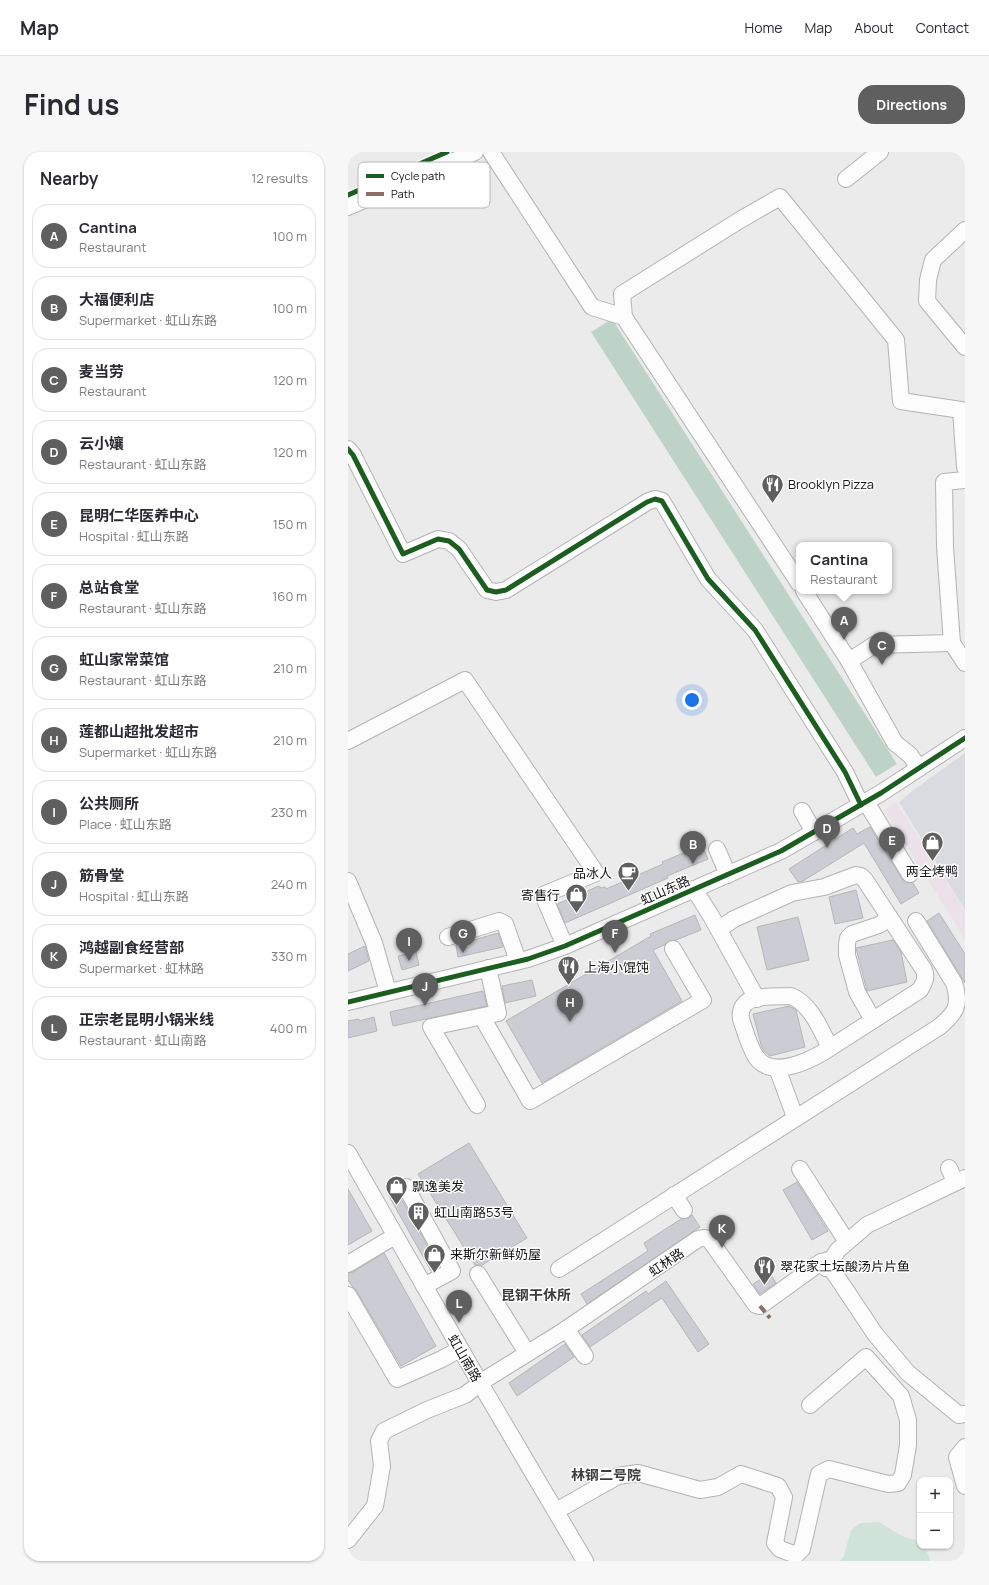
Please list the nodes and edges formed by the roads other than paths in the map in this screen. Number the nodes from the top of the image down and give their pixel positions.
1 (448, 152) edge
2 (475, 152) edge
3 (491, 152) edge
4 (880, 152) edge
5 (425, 162) edge
6 (452, 162) edge
7 (846, 179) dead end
8 (358, 191) edge
9 (348, 195) edge
10 (358, 203) edge
11 (348, 207) edge
12 (965, 230) edge
13 (624, 317) junction
14 (965, 347) edge
15 (348, 449) edge
16 (965, 467) edge
17 (965, 480) edge
18 (796, 578) edge
19 (806, 594) edge
20 (952, 643) junction
21 (849, 661) junction
22 (965, 663) edge
23 (965, 738) edge
24 (348, 741) edge
25 (919, 768) junction
26 (864, 803) junction
27 (802, 811) dead end
28 (814, 832) junction
29 (717, 849) dead end
30 (910, 874) dead end
31 (728, 875) junction
32 (348, 881) edge
33 (694, 889) junction
34 (890, 918) junction
35 (916, 921) dead end
36 (718, 929) junction
37 (448, 937) dead end
38 (565, 946) junction
39 (673, 949) dead end
40 (518, 962) junction
41 (488, 968) junction
42 (388, 992) junction
43 (757, 999) junction
44 (348, 1002) edge
45 (482, 1017) junction
46 (873, 1020) junction
47 (830, 1048) junction
48 (777, 1068) junction
49 (477, 1105) dead end
50 (796, 1117) junction
51 (348, 1153) edge
52 (949, 1168) dead end
53 (800, 1170) dead end
54 (961, 1182) edge
55 (406, 1187) dead end
56 (674, 1195) junction
57 (684, 1210) dead end
58 (393, 1231) junction
59 (847, 1242) junction
60 (348, 1252) edge
61 (348, 1264) edge
62 (828, 1265) junction
63 (559, 1269) dead end
64 (478, 1274) dead end
65 (424, 1286) junction
66 (348, 1295) edge
67 (561, 1328) junction
68 (460, 1349) junction
69 (527, 1353) junction
70 (585, 1356) dead end
71 (480, 1384) junction
72 (810, 1405) dead end
73 (965, 1414) edge
74 (965, 1447) edge
75 (965, 1486) edge
76 (556, 1511) junction
77 (348, 1540) edge
78 (585, 1561) edge

1 - 5 street
2 - 6 street
3 - 13 street
4 - 7 street
8 - 9 street
10 - 11 street
12 - 14 street
13 - 16 street
13 - 18 street
15 - 26 street
17 - 20 street
19 - 21 street
20 - 21 street
20 - 22 street
21 - 25 street
23 - 25 street, 虹山东路
24 - 38 street
25 - 26 street, 虹山东路
26 - 28 street, 虹山东路
26 - 30 street
27 - 28 street
28 - 31 street, 虹山东路
29 - 31 street
31 - 33 street, 虹山东路
32 - 42 street
33 - 36 street
33 - 38 street, 虹山东路
34 - 36 street
34 - 46 street
34 - 46 street
35 - 50 street
36 - 43 street
37 - 40 street
38 - 40 street, 虹山东路
39 - 45 street
40 - 41 street, 虹山东路
41 - 42 street, 虹山东路
41 - 45 street
42 - 44 street, 虹山东路
43 - 47 street
43 - 48 street
45 - 49 street
46 - 47 street
47 - 48 street
48 - 50 street
50 - 56 street
51 - 58 street, 虹山南路
52 - 54 street
53 - 59 street
54 - 59 street, 虹林路
55 - 65 street
56 - 57 street
56 - 63 street
58 - 60 street
58 - 61 street
58 - 65 street, 虹山南路
59 - 62 street, 虹林路
62 - 67 street, 虹林路
62 - 73 street
64 - 69 street
65 - 68 street, 虹山南路
66 - 68 street
67 - 69 street, 虹林路
67 - 70 street
68 - 71 street, 虹山南路
69 - 71 street, 虹林路
71 - 76 street, 虹山南路
71 - 77 street, 虹林路
72 - 76 street
74 - 75 street
76 - 78 street, 虹山南路

